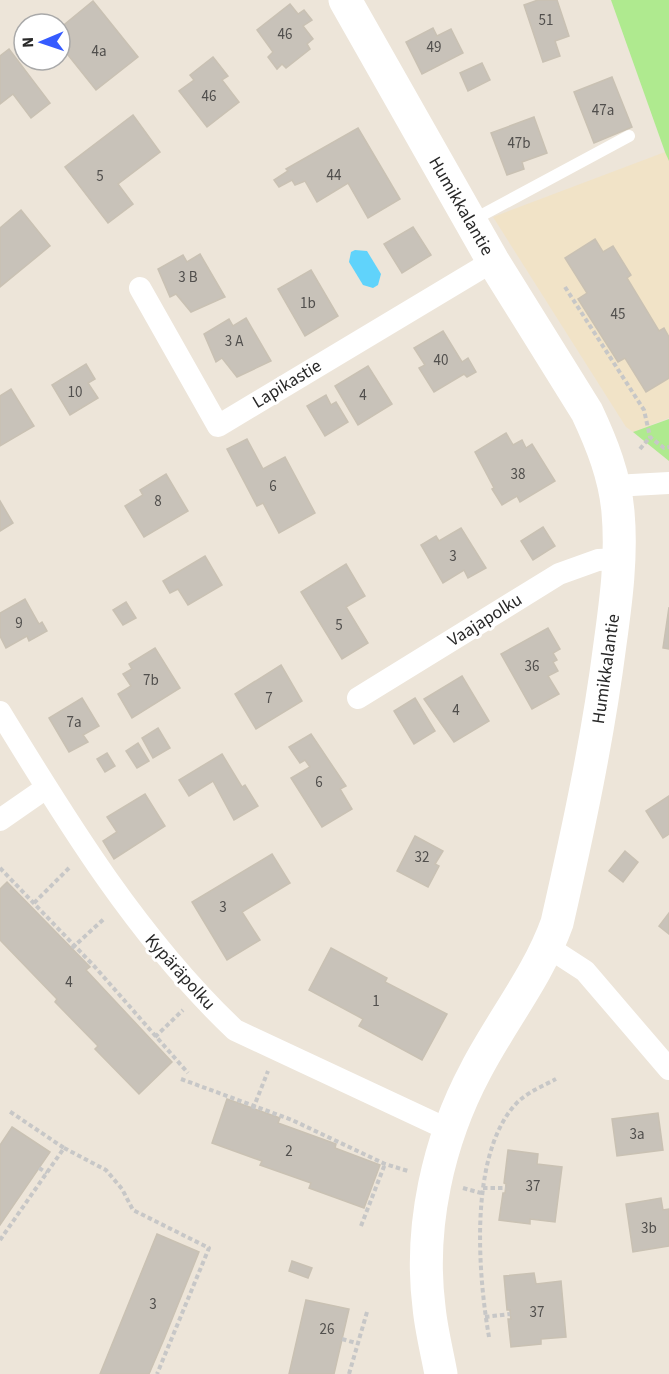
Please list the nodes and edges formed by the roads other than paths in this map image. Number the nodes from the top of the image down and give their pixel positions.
1 (345, 0) edge
2 (629, 136) dead end
3 (470, 221) junction
4 (493, 261) junction
5 (140, 288) dead end
6 (669, 483) edge
7 (614, 486) junction
8 (619, 559) junction
9 (358, 698) dead end
10 (0, 712) edge
11 (46, 788) junction
12 (0, 820) edge
13 (548, 947) junction
14 (669, 1069) edge
15 (449, 1130) junction
16 (441, 1374) edge

1 - 3 street, Humikkalantie
2 - 3 lane
3 - 4 street, Humikkalantie
4 - 5 street, Lapikastie
4 - 7 street, Humikkalantie
6 - 7 street
7 - 8 street, Humikkalantie
8 - 9 street, Vaajapolku
8 - 13 street, Humikkalantie
10 - 11 street, Kypäräpolku
11 - 12 street
11 - 15 street, Kypäräpolku
13 - 14 street
13 - 15 street, Humikkalantie
15 - 16 street, Humikkalantie

